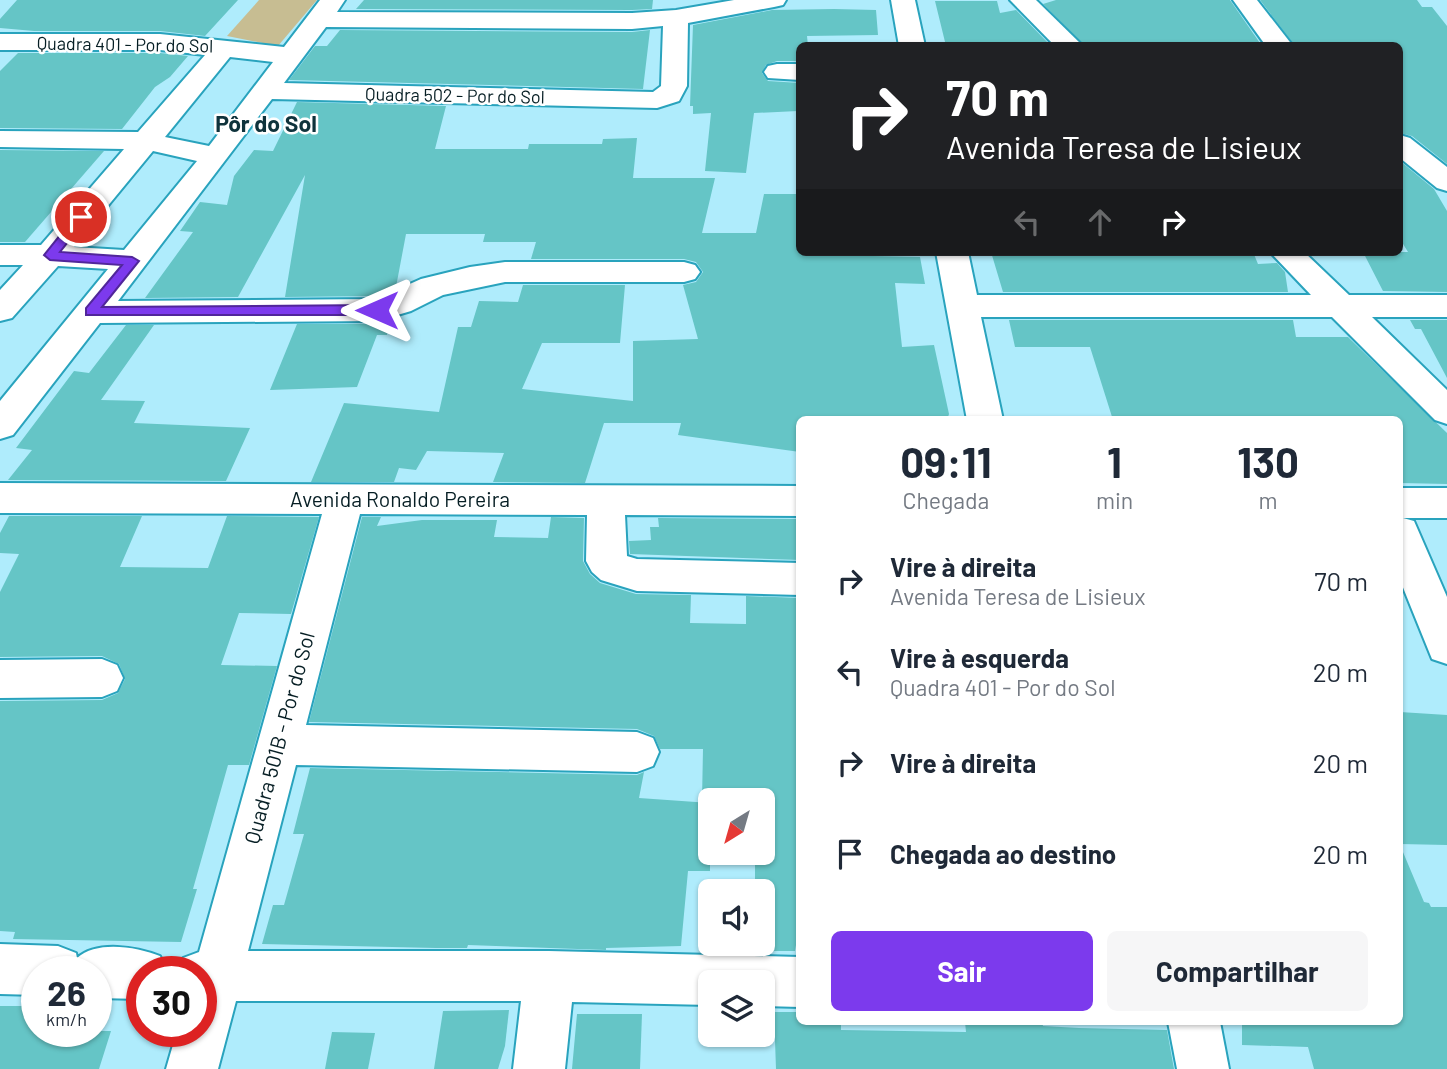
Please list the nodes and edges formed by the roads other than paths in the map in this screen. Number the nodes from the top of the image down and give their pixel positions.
1 (774, 0) edge
2 (904, 0) edge
3 (1022, 0) edge
4 (1245, 1) edge
5 (326, 9) edge
6 (676, 18) junction
7 (911, 42) edge
8 (1066, 42) edge
9 (1277, 42) edge
10 (0, 43) edge
11 (225, 47) junction
12 (291, 56) junction
13 (264, 91) junction
14 (0, 139) edge
15 (144, 141) junction
16 (1403, 146) edge
17 (216, 156) junction
18 (1403, 183) edge
19 (1447, 183) edge
20 (50, 255) junction
21 (0, 256) edge
22 (953, 256) edge
23 (1290, 256) edge
24 (132, 261) junction
25 (684, 272) dead end
26 (1340, 305) junction
27 (963, 306) junction
28 (1447, 306) edge
29 (0, 310) edge
30 (91, 312) junction
31 (1447, 411) edge
32 (984, 416) edge
33 (0, 426) edge
34 (0, 498) edge
35 (345, 499) junction
36 (606, 500) junction
37 (796, 501) edge
38 (1403, 503) edge
39 (1447, 503) edge
40 (1403, 540) edge
41 (796, 579) edge
42 (1447, 646) edge
43 (102, 678) dead end
44 (0, 679) edge
45 (277, 745) junction
46 (637, 751) dead end
47 (214, 956) edge
48 (0, 969) edge
49 (21, 970) edge
50 (549, 976) junction
51 (217, 977) edge
52 (796, 982) edge
53 (1195, 1025) edge
54 (196, 1047) edge
55 (192, 1069) edge
56 (539, 1069) edge
57 (1203, 1069) edge

1 - 6 street
2 - 7 street
3 - 8 street
4 - 9 street
5 - 6 street
5 - 12 street
6 - 13 street, Quadra 502 - Por do Sol
10 - 11 street, Quadra 401 - Por do Sol
11 - 12 street, Quadra 401 - Por do Sol
11 - 15 street
12 - 13 street
13 - 17 street
14 - 15 street
15 - 17 street
15 - 20 street
16 - 19 street
17 - 24 street
18 - 19 street
20 - 21 street
20 - 24 street
20 - 29 street
22 - 27 street
23 - 26 street
24 - 30 street
25 - 30 street
26 - 27 street
26 - 28 street
26 - 31 street
27 - 32 street
30 - 33 street
34 - 35 street, Avenida Ronaldo Pereira
35 - 36 street, Avenida Ronaldo Pereira
35 - 45 street, Quadra 501B - Por do Sol
36 - 37 street, Avenida Ronaldo Pereira
36 - 41 street
38 - 39 street
40 - 42 street
43 - 44 street
45 - 46 street
45 - 47 street, Quadra 501B - Por do Sol
48 - 49 street
50 - 51 street
50 - 52 street
50 - 56 street
53 - 57 street
54 - 55 street, Quadra 501B - Por do Sol

